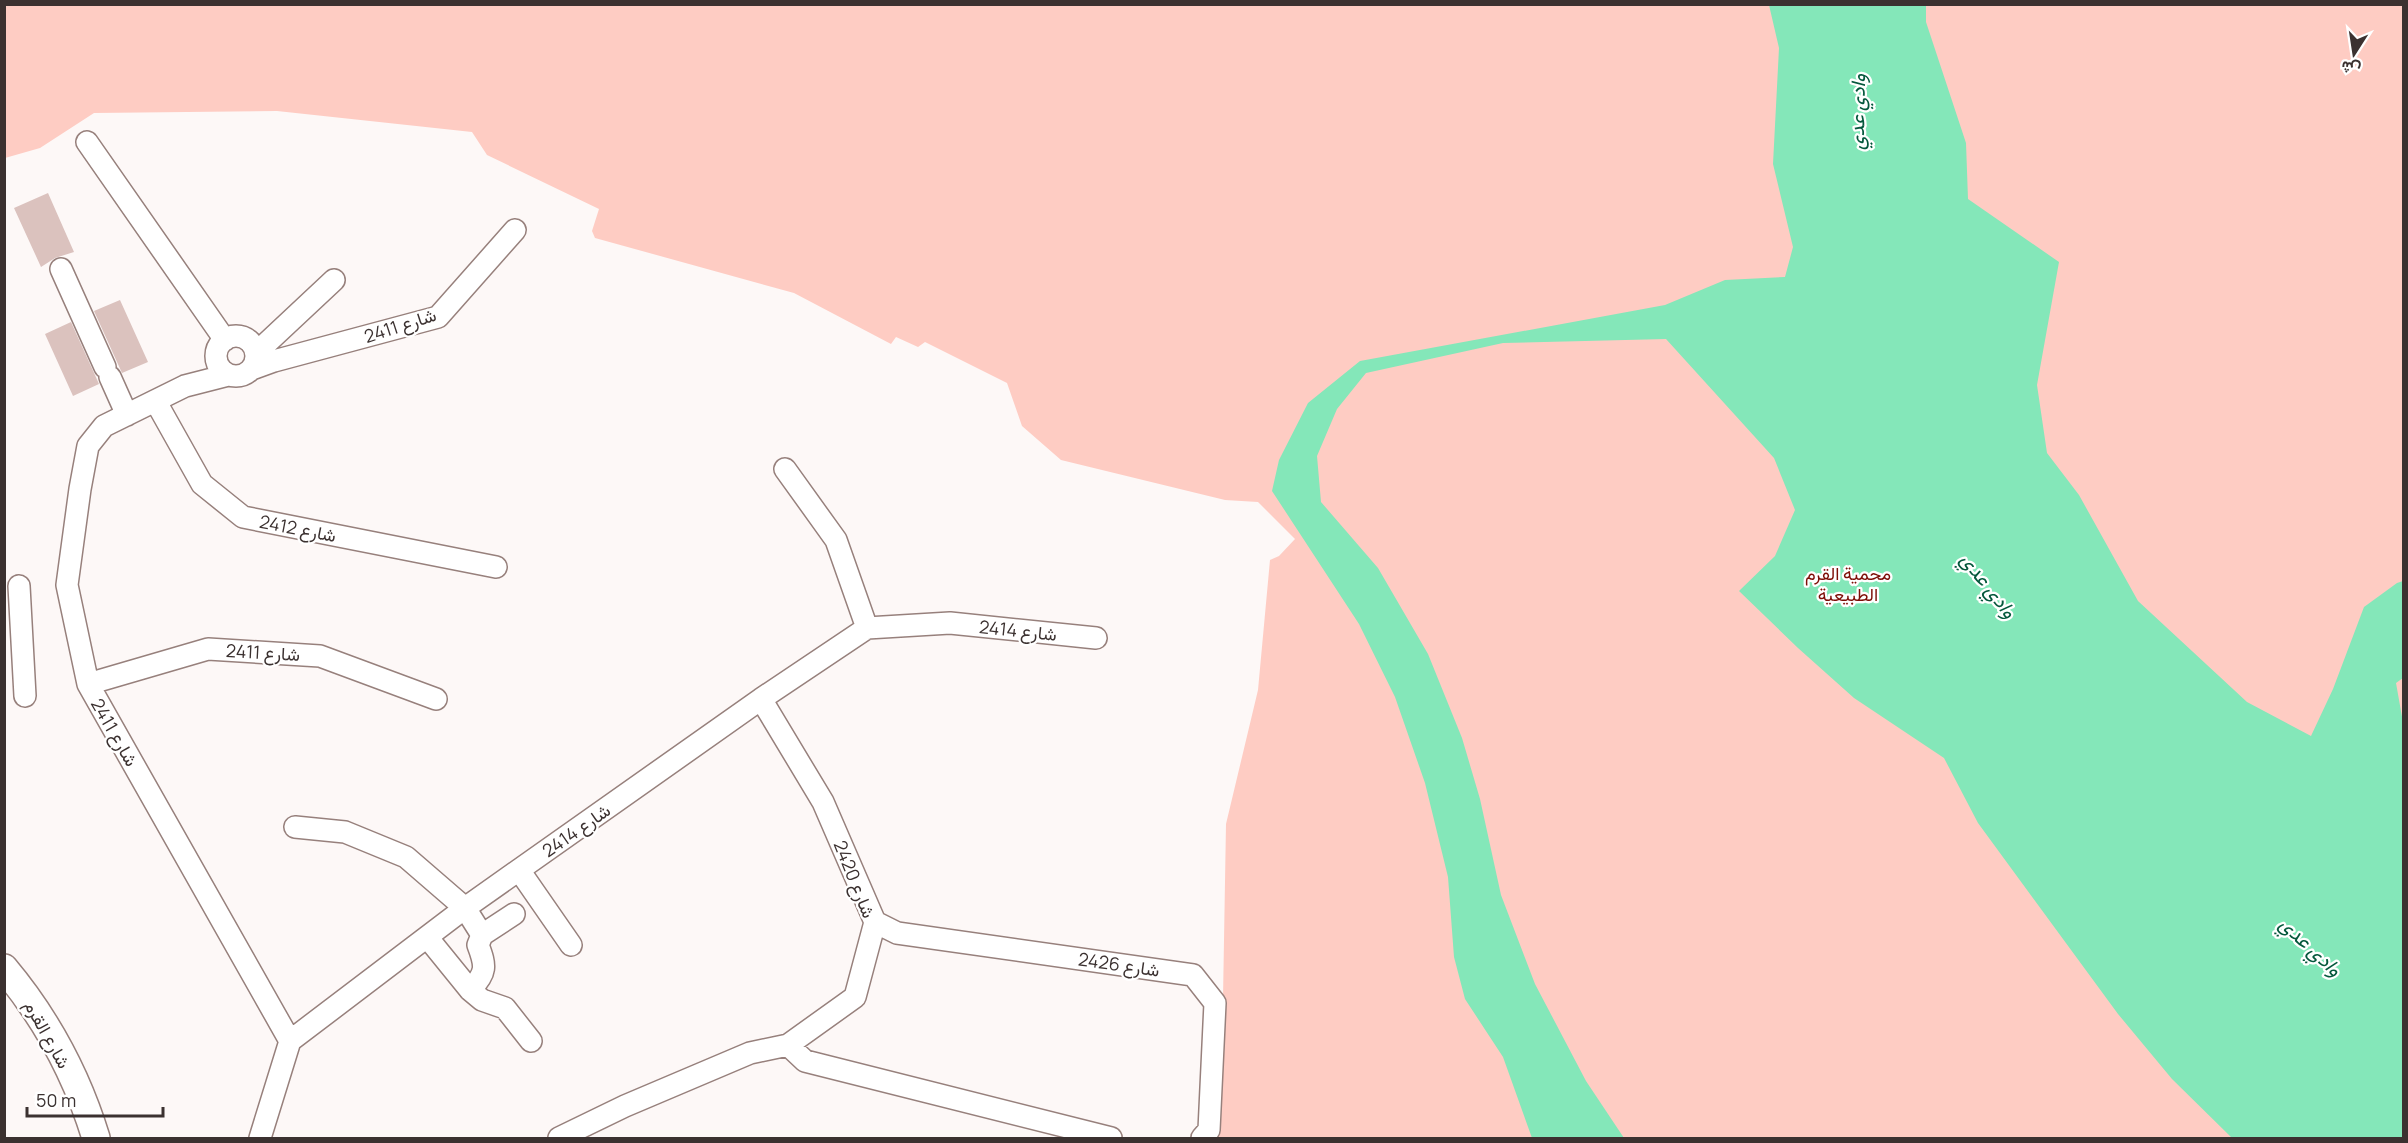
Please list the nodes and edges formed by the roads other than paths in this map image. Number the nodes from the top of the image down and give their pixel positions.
1 (87, 142) dead end
2 (515, 230) dead end
3 (61, 269) dead end
4 (334, 280) dead end
5 (225, 340) junction
6 (254, 361) junction
7 (228, 375) junction
8 (156, 402) junction
9 (127, 415) junction
10 (785, 469) dead end
11 (496, 567) dead end
12 (19, 586) dead end
13 (867, 628) junction
14 (1096, 638) dead end
15 (88, 684) junction
16 (25, 696) dead end
17 (436, 699) dead end
18 (761, 699) junction
19 (295, 827) dead end
20 (519, 870) junction
21 (465, 908) junction
22 (514, 914) dead end
23 (875, 922) junction
24 (482, 935) junction
25 (427, 937) junction
26 (571, 945) dead end
27 (4, 968) edge
28 (470, 990) junction
29 (290, 1041) junction
30 (531, 1041) dead end
31 (788, 1045) junction
32 (96, 1138) edge
33 (260, 1138) edge
34 (560, 1138) edge
35 (1111, 1138) edge
36 (1202, 1138) edge

1 - 5 street
2 - 6 street, شارع 2411
3 - 9 street
4 - 6 street
5 - 6 street
5 - 7 street
6 - 7 street
7 - 8 street, شارع 2411
8 - 9 street, شارع 2411
8 - 11 street, 2412 شارع
9 - 15 street, شارع 2411
10 - 13 street
12 - 16 street
13 - 14 street, 2414 شارع
13 - 18 street, 2414 شارع
15 - 17 street, 2411 شارع
15 - 29 street, شارع 2411
18 - 20 street, 2414 شارع
18 - 23 street, 2420 شارع
19 - 21 street
20 - 21 street, 2414 شارع
20 - 26 street
21 - 24 street
21 - 25 street, 2414 شارع
22 - 24 street
23 - 31 street, 2420 شارع
23 - 36 street, 2426 شارع
24 - 28 street
25 - 28 street
25 - 29 street, 2414 شارع
27 - 32 main road, شارع القرم
28 - 30 street
29 - 33 street
31 - 34 street, 2420 شارع
31 - 35 street

